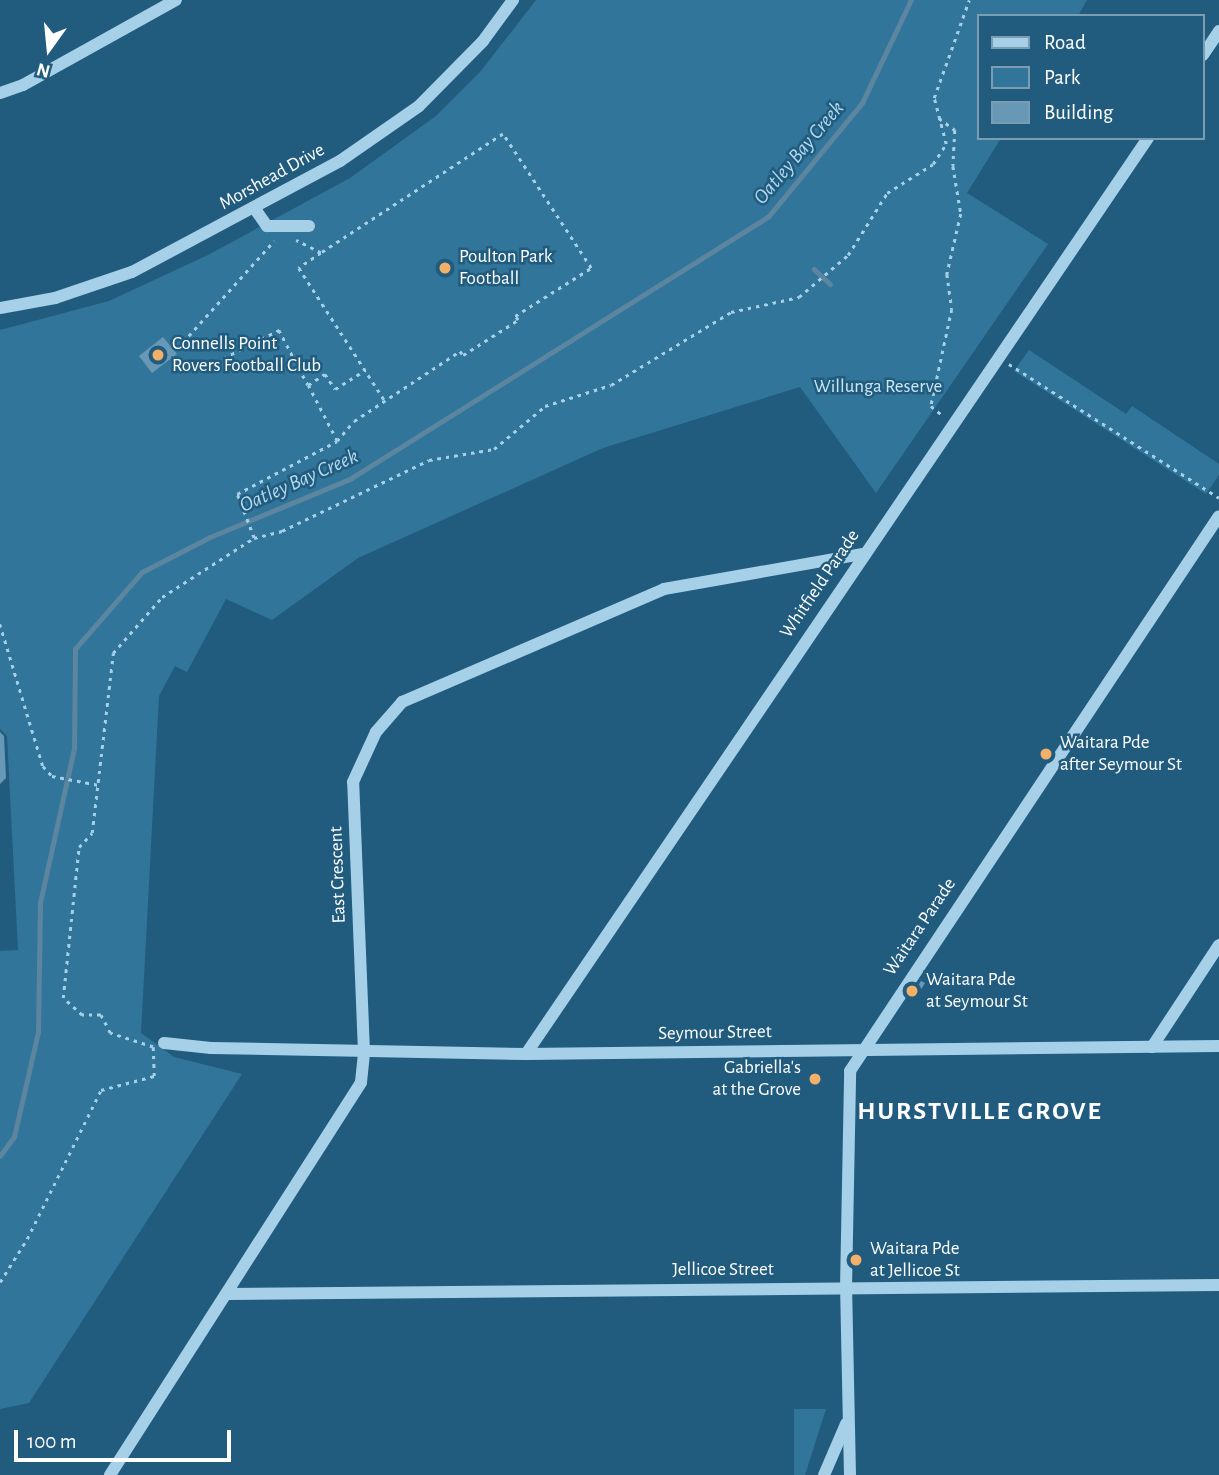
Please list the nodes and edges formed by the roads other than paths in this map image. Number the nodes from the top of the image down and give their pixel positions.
1 (176, 0) edge
2 (513, 0) edge
3 (1219, 31) edge
4 (1205, 52) edge
5 (0, 93) edge
6 (1147, 140) edge
7 (255, 209) junction
8 (309, 226) dead end
9 (0, 308) edge
10 (1219, 516) edge
11 (863, 554) junction
12 (1219, 945) edge
13 (164, 1043) dead end
14 (1219, 1046) edge
15 (1152, 1047) junction
16 (861, 1049) junction
17 (364, 1052) junction
18 (526, 1054) junction
19 (1219, 1285) edge
20 (846, 1289) junction
21 (227, 1294) junction
22 (848, 1420) junction
23 (110, 1475) edge
24 (824, 1475) edge
25 (850, 1475) edge

1 - 5 street
2 - 7 street, Morshead Drive
3 - 4 street
6 - 11 street, Whitfield Parade
7 - 8 street
7 - 9 street, Morshead Drive
10 - 16 street, Waitara Parade
11 - 17 street, East Crescent
11 - 18 street, Whitfield Parade
12 - 15 street
13 - 17 street, Seymour Street
14 - 15 street, Seymour Street
15 - 16 street, Seymour Street
16 - 18 street, Seymour Street
16 - 20 street, Waitara Parade
17 - 18 street, Seymour Street
17 - 21 street, East Crescent
19 - 20 street, Jellicoe Street
20 - 21 street, Jellicoe Street
20 - 22 street, Waitara Parade
21 - 23 street, East Crescent
22 - 24 street, Waitara Parade
22 - 25 street, Waitara Parade

